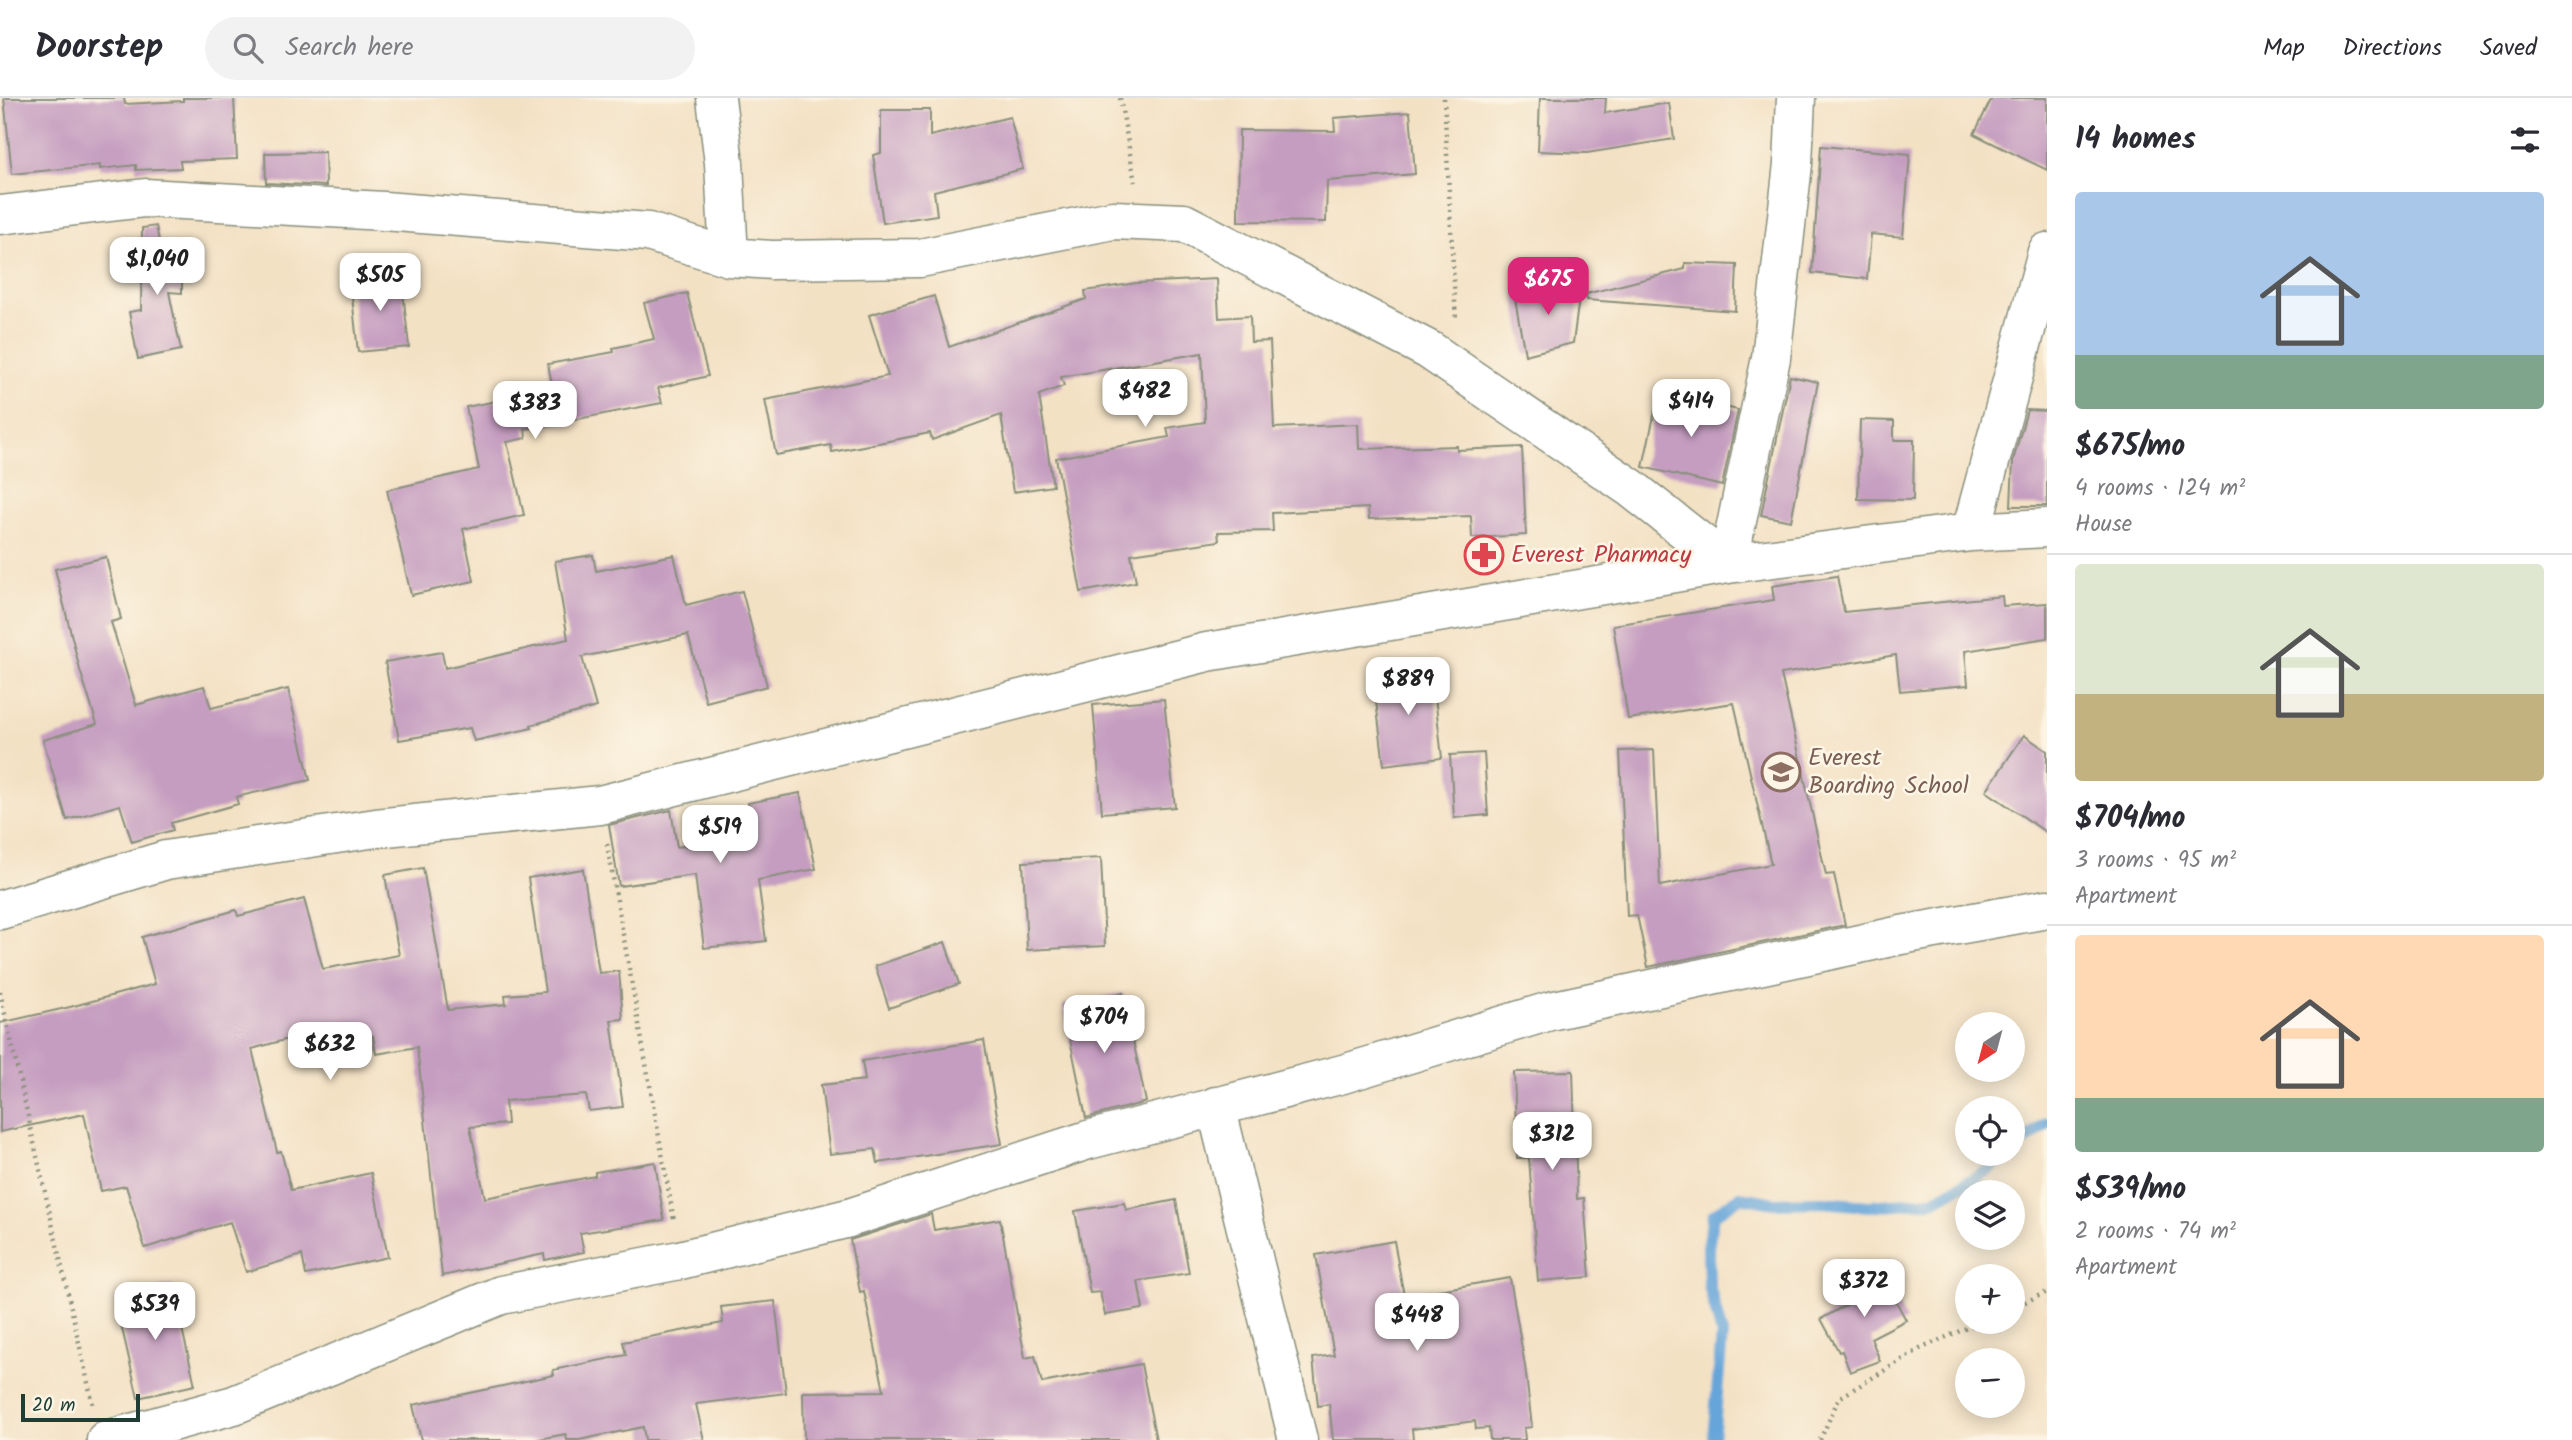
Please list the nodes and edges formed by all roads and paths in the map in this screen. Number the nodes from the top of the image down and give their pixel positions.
1 (716, 98) edge
2 (1120, 98) edge
3 (1444, 98) edge
4 (1796, 98) edge
5 (0, 215) edge
6 (1142, 221) junction
7 (2047, 252) edge
8 (729, 257) junction
9 (1459, 371) junction
10 (2047, 528) edge
11 (1971, 532) junction
12 (1728, 564) junction
13 (600, 804) junction
14 (0, 909) edge
15 (2047, 909) edge
16 (0, 992) edge
17 (1216, 1106) junction
18 (680, 1260) junction
19 (2047, 1292) edge
20 (2025, 1302) edge
21 (1955, 1333) edge
22 (100, 1426) edge
23 (1298, 1440) edge
24 (1820, 1440) edge

1 - 8 street
2 - 6 path
3 - 9 path
4 - 12 street
5 - 8 street
6 - 8 street
6 - 9 street
7 - 11 street
9 - 12 street
10 - 11 street
11 - 12 street
12 - 13 street
13 - 14 street
13 - 18 path
15 - 17 street
16 - 22 path
17 - 18 street
17 - 23 street
18 - 22 street
19 - 20 path
21 - 24 path

